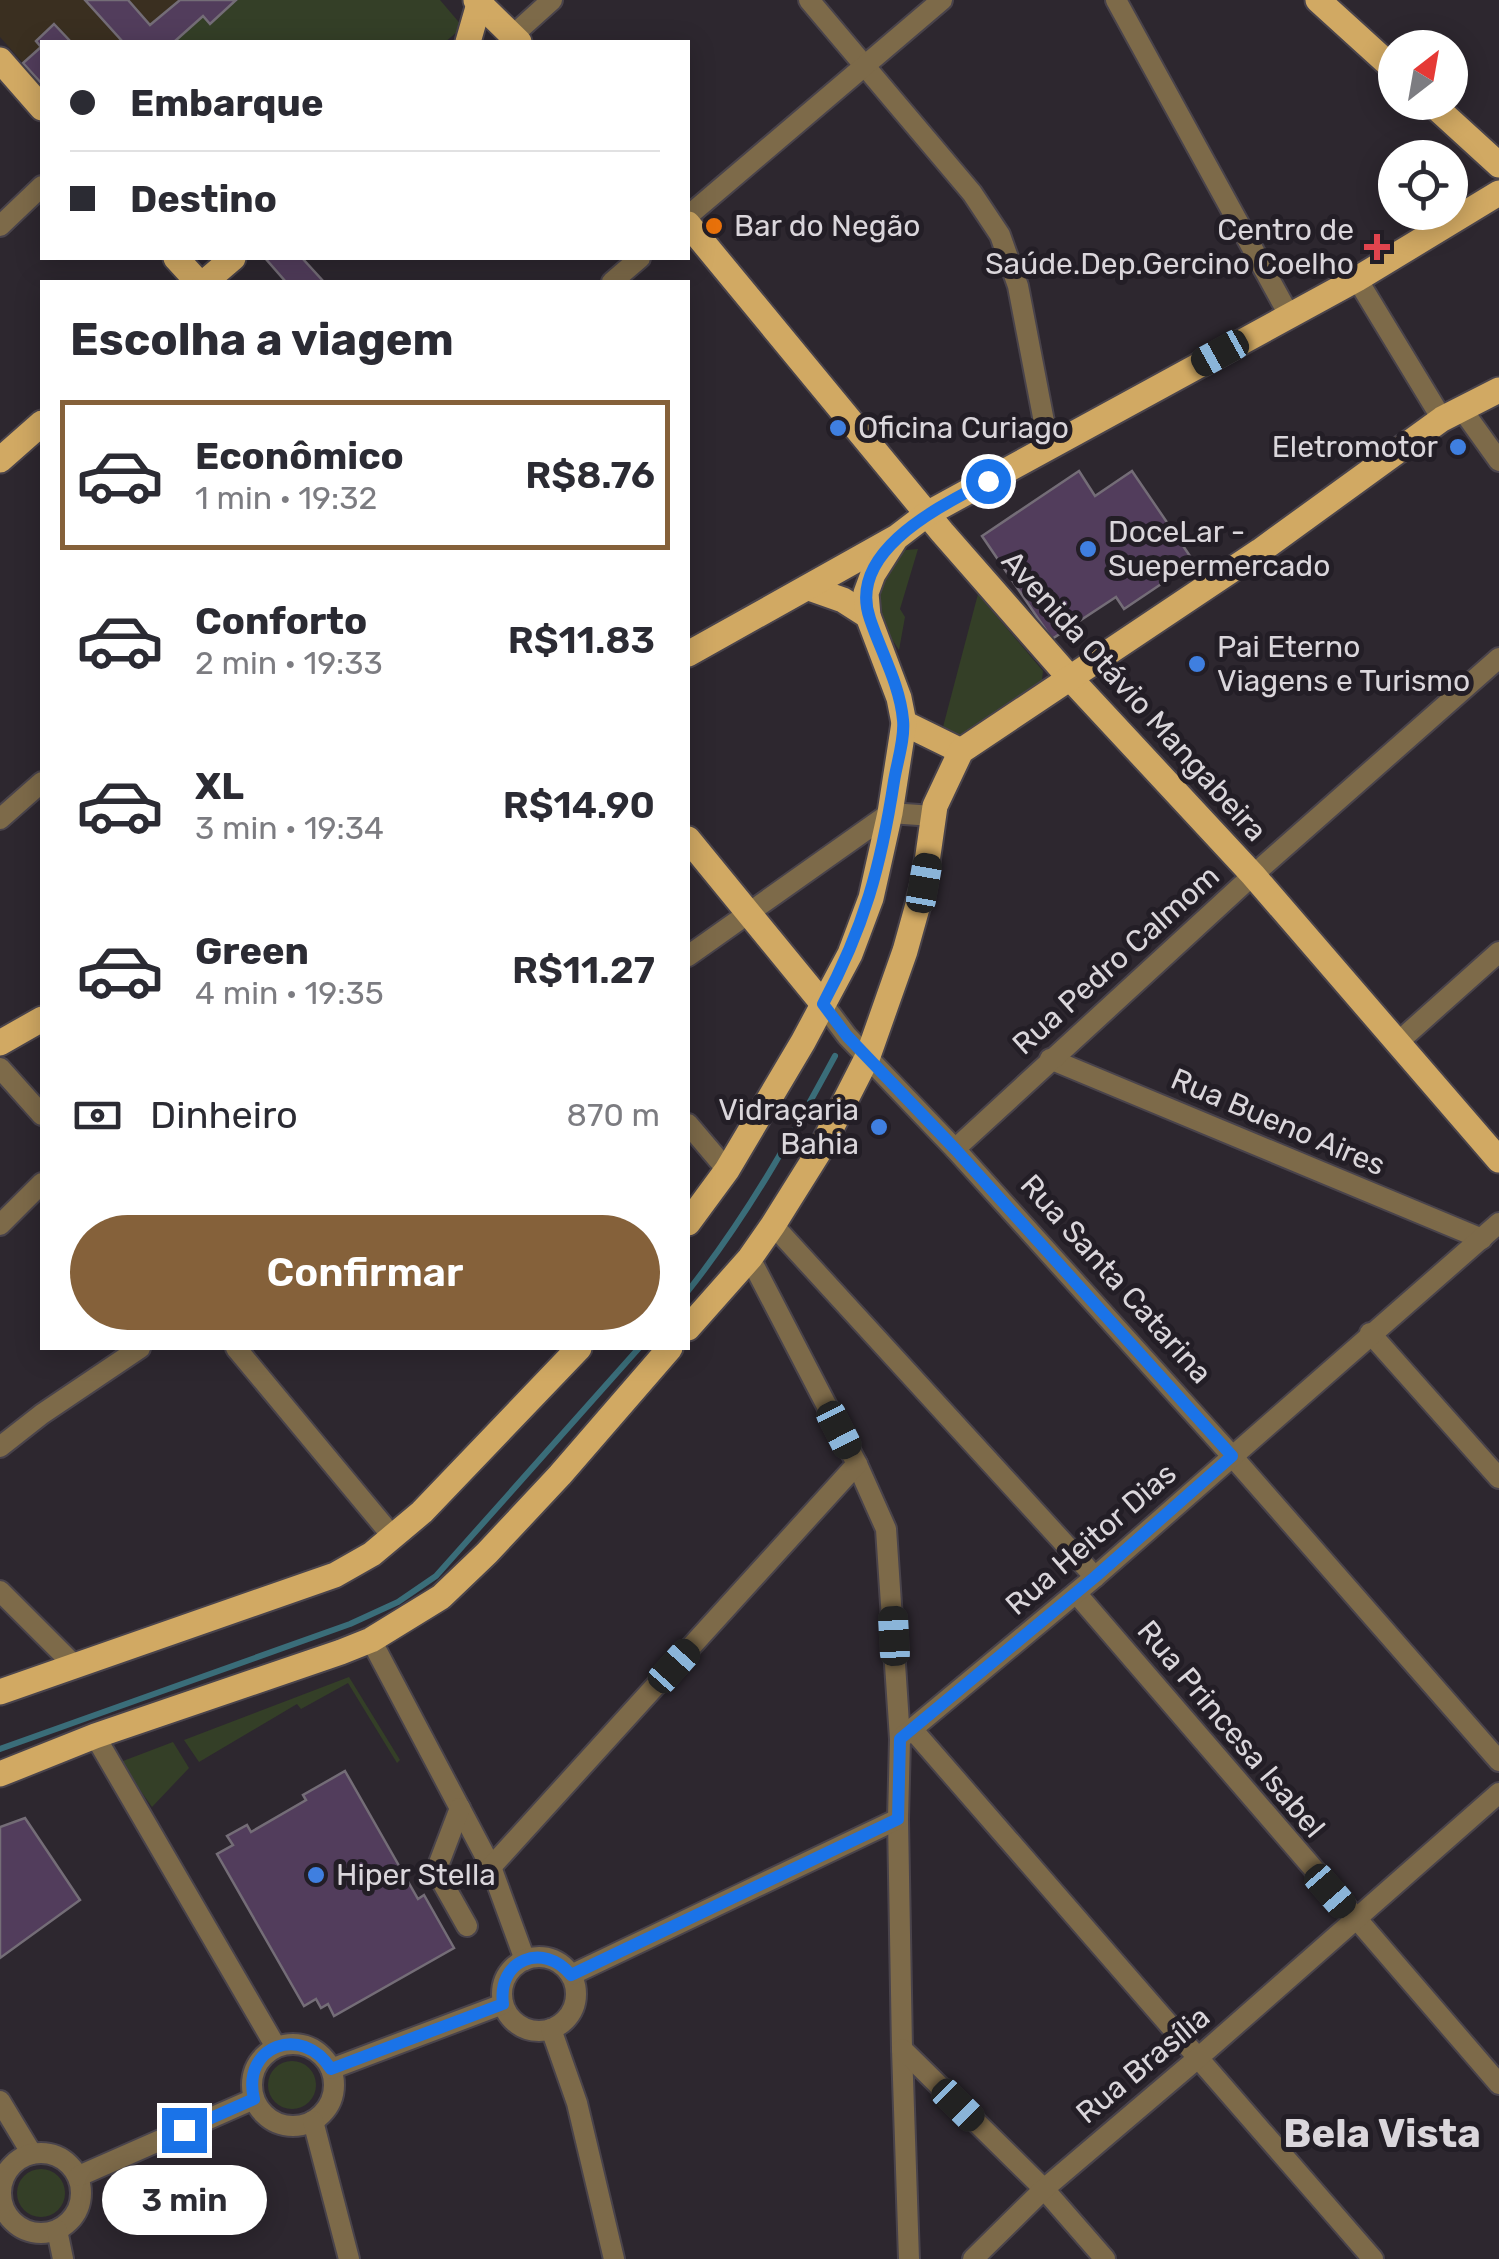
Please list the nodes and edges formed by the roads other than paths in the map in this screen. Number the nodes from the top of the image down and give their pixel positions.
1 (552, 0) edge
2 (809, 0) edge
3 (942, 0) edge
4 (1116, 0) edge
5 (1318, 0) edge
6 (478, 2) edge
7 (515, 39) edge
8 (468, 40) edge
9 (1378, 55) edge
10 (0, 60) edge
11 (866, 65) junction
12 (40, 106) edge
13 (1450, 120) edge
14 (1499, 165) edge
15 (40, 188) edge
16 (1499, 193) edge
17 (690, 218) edge
18 (690, 222) edge
19 (0, 226) edge
20 (178, 260) edge
21 (229, 260) edge
22 (638, 260) edge
23 (199, 280) edge
24 (204, 280) edge
25 (614, 280) edge
26 (1357, 280) junction
27 (1288, 315) junction
28 (1499, 390) edge
29 (1452, 413) junction
30 (40, 425) edge
31 (1050, 448) junction
32 (0, 460) edge
33 (1499, 461) edge
34 (927, 514) junction
35 (897, 537) junction
36 (809, 588) junction
37 (868, 616) junction
38 (690, 653) edge
39 (1499, 658) edge
40 (1070, 677) junction
41 (904, 723) junction
42 (961, 751) junction
43 (40, 784) edge
44 (890, 813) junction
45 (933, 816) junction
46 (0, 819) edge
47 (690, 842) edge
48 (1252, 875) junction
49 (746, 913) junction
50 (1499, 952) edge
51 (690, 955) edge
52 (823, 1004) junction
53 (40, 1020) edge
54 (0, 1043) edge
55 (1396, 1044) junction
56 (868, 1056) junction
57 (1050, 1059) junction
58 (0, 1068) edge
59 (40, 1113) edge
60 (690, 1126) edge
61 (956, 1150) junction
62 (1499, 1160) edge
63 (727, 1170) junction
64 (40, 1185) edge
65 (690, 1220) edge
66 (1499, 1224) edge
67 (0, 1225) edge
68 (774, 1225) junction
69 (1482, 1239) junction
70 (750, 1258) junction
71 (690, 1326) edge
72 (1370, 1333) junction
73 (137, 1350) edge
74 (238, 1350) edge
75 (577, 1350) edge
76 (668, 1350) edge
77 (0, 1448) edge
78 (1232, 1456) junction
79 (856, 1464) junction
80 (1499, 1478) edge
81 (394, 1537) junction
82 (1095, 1577) junction
83 (0, 1590) edge
84 (1076, 1593) junction
85 (371, 1640) junction
86 (74, 1666) junction
87 (0, 1692) edge
88 (906, 1734) junction
89 (95, 1736) junction
90 (1499, 1761) edge
91 (0, 1774) edge
92 (1499, 1793) edge
93 (460, 1808) junction
94 (898, 1819) junction
95 (491, 1867) junction
96 (1356, 1921) junction
97 (467, 1926) dead end
98 (525, 1960) junction
99 (571, 1975) junction
100 (503, 2004) junction
101 (551, 2029) junction
102 (276, 2047) junction
103 (902, 2049) junction
104 (1198, 2058) junction
105 (331, 2069) junction
106 (1499, 2084) edge
107 (254, 2099) junction
108 (0, 2100) edge
109 (312, 2121) junction
110 (32, 2154) junction
111 (79, 2176) junction
112 (1044, 2189) junction
113 (57, 2230) junction
114 (63, 2259) edge
115 (348, 2259) edge
116 (614, 2259) edge
117 (909, 2259) edge
118 (973, 2259) edge
119 (1104, 2259) edge
120 (1373, 2259) edge

1 - 7 street
2 - 11 street
3 - 11 street
4 - 27 street
5 - 9 main road
6 - 7 main road
6 - 8 main road
10 - 12 main road
11 - 17 street
11 - 31 street
13 - 14 main road
15 - 19 street
16 - 26 main road
18 - 34 main road, Avenida Otávio Mangabeira
20 - 23 main road
21 - 24 main road
22 - 25 street
26 - 27 main road
26 - 29 street
27 - 31 main road
28 - 29 main road
29 - 33 street
29 - 40 main road
30 - 32 main road
31 - 34 main road
34 - 35 main road
34 - 40 main road, Avenida Otávio Mangabeira
35 - 36 main road
35 - 37 main road
36 - 37 main road
36 - 38 main road
37 - 41 main road
39 - 48 street, Rua Pedro Calmom
40 - 42 main road
40 - 48 main road, Avenida Otávio Mangabeira
41 - 42 main road
41 - 44 main road
42 - 45 main road
43 - 46 street
44 - 45 street
44 - 49 street
44 - 52 main road
45 - 56 main road
47 - 49 main road, Rua Santa Catarina
48 - 55 main road, Avenida Otávio Mangabeira
48 - 57 street, Rua Pedro Calmom
49 - 51 street
49 - 52 main road, Rua Santa Catarina
50 - 55 street
52 - 56 street, Rua Santa Catarina
52 - 63 main road
53 - 54 main road
55 - 62 main road, Avenida Otávio Mangabeira
56 - 61 street, Rua Santa Catarina
56 - 68 main road
57 - 61 street, Rua Pedro Calmom
57 - 69 street, Rua Bueno Aires
58 - 59 street
60 - 63 street
61 - 78 street, Rua Santa Catarina
63 - 65 main road
64 - 67 street
66 - 69 street, Rua Heitor Dias
68 - 70 main road
68 - 82 street
69 - 72 street, Rua Heitor Dias
70 - 71 main road
70 - 79 street
72 - 78 street, Rua Heitor Dias
72 - 80 street
73 - 77 street
74 - 81 street
75 - 81 main road
76 - 85 main road
78 - 82 street, Rua Heitor Dias
78 - 90 street, Rua Santa Catarina
79 - 88 street
79 - 95 street
81 - 86 main road
82 - 84 street, Rua Heitor Dias
83 - 86 street
84 - 88 street, Rua Heitor Dias
84 - 96 street, Rua Princesa Isabel
85 - 89 main road
85 - 93 street
86 - 87 main road
88 - 94 street
88 - 104 street
89 - 91 main road
89 - 102 street
92 - 96 street, Rua Brasília
93 - 95 street
93 - 97 street
94 - 99 street
94 - 103 street
95 - 98 street
96 - 104 street, Rua Brasília
96 - 106 street, Rua Princesa Isabel
98 - 99 street
98 - 100 street
99 - 101 street
100 - 101 street
100 - 105 street
101 - 116 street
102 - 105 street
102 - 107 street
103 - 112 street
103 - 117 street
104 - 112 street, Rua Brasília
104 - 120 street
105 - 109 street
107 - 109 street
107 - 111 street
108 - 110 street
109 - 115 street
110 - 111 street
110 - 113 street
111 - 113 street
112 - 118 street, Rua Brasília
112 - 119 street
113 - 114 street

